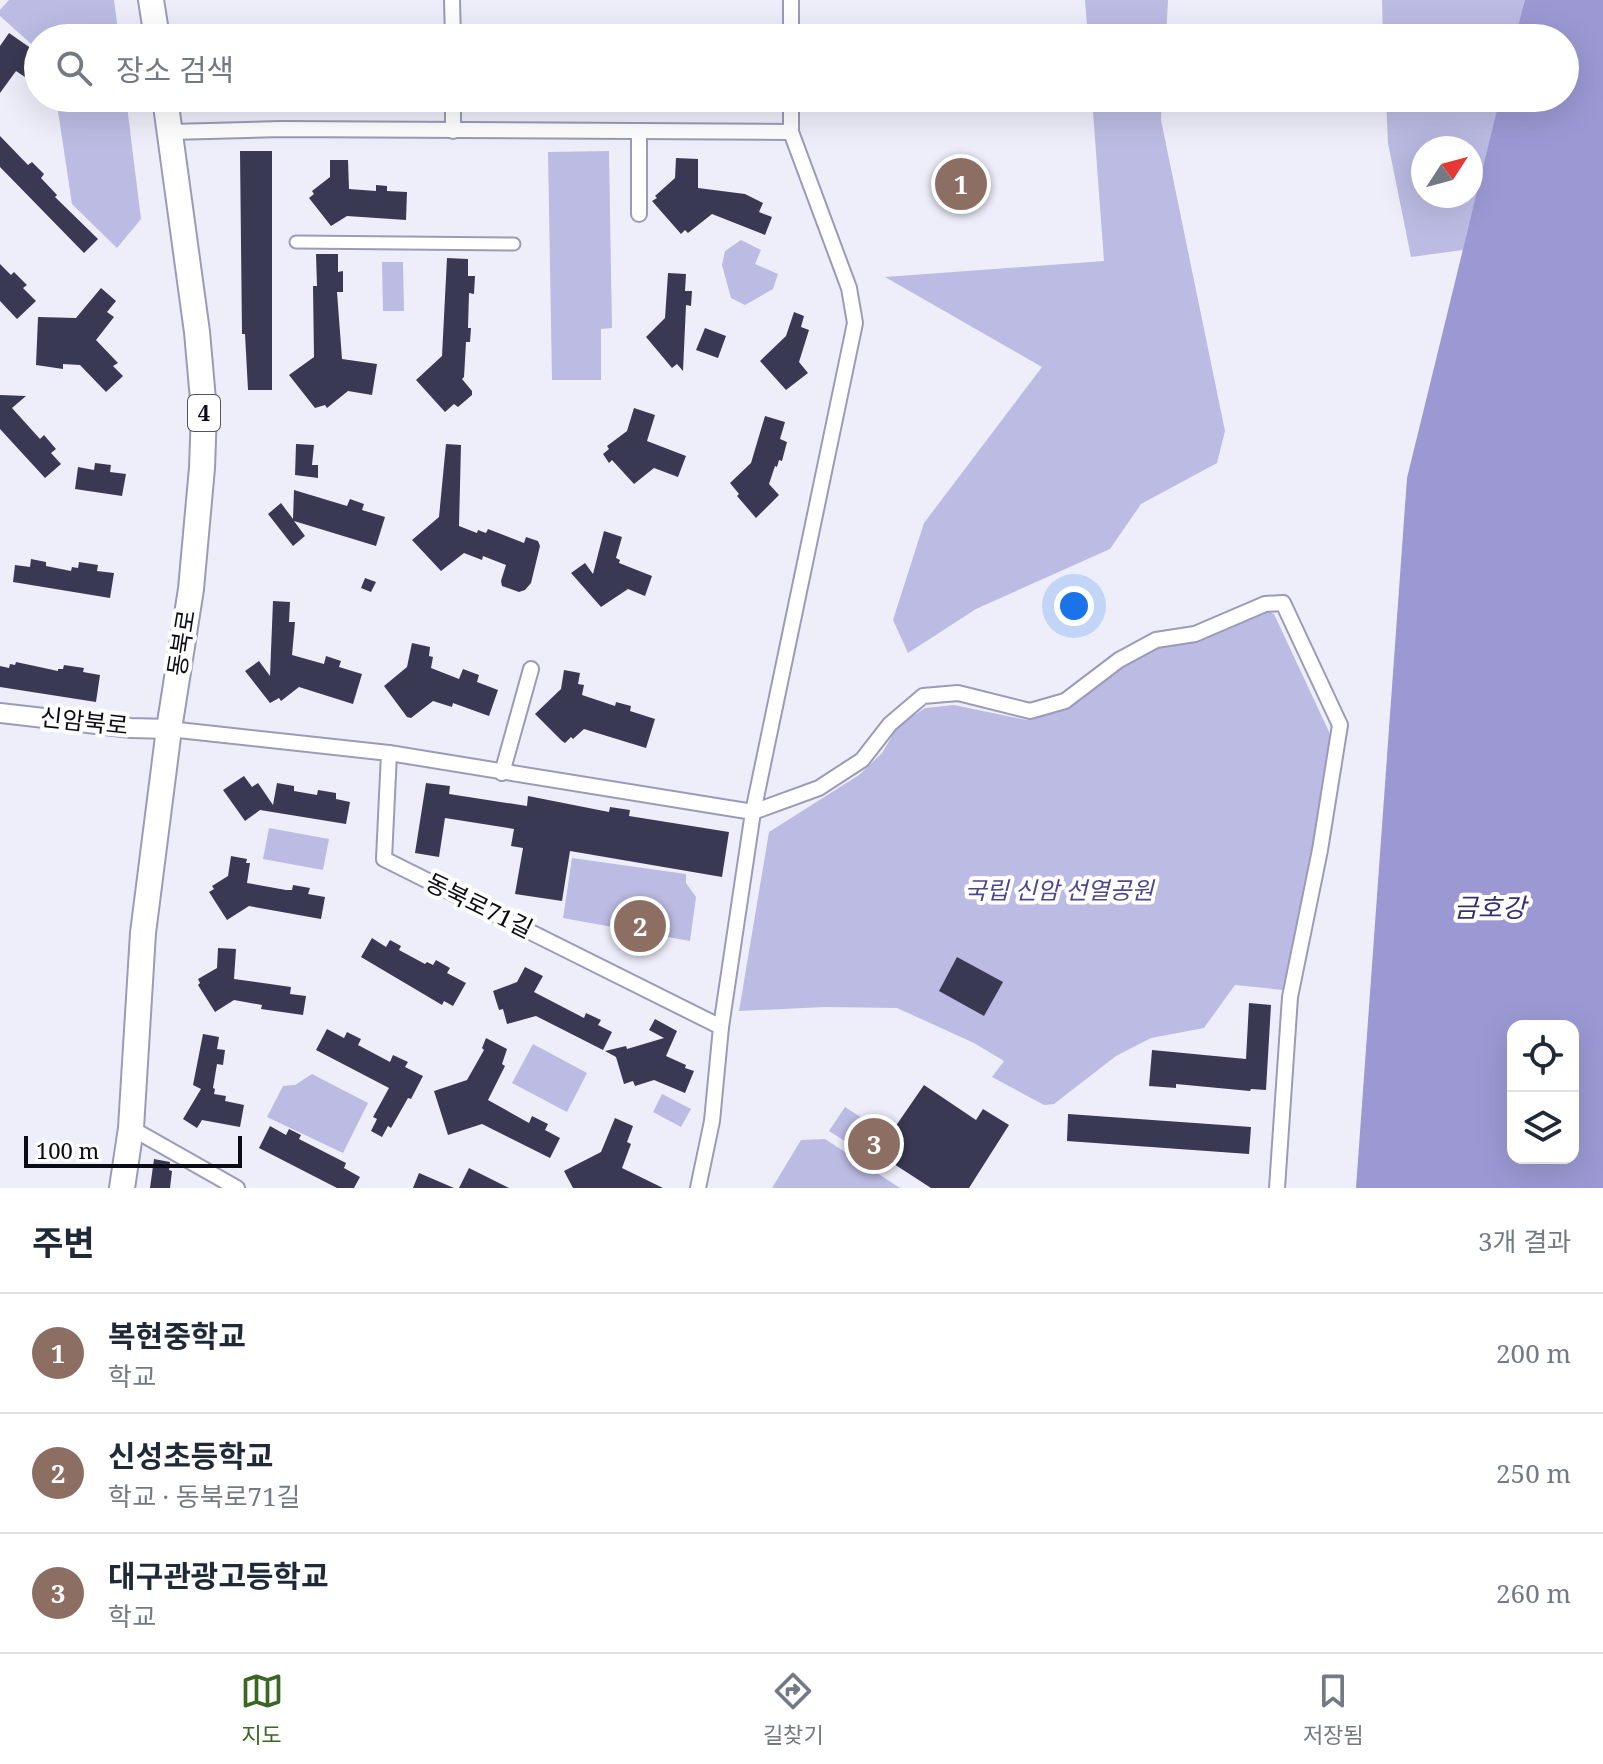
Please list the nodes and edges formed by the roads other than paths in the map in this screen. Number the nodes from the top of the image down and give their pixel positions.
1 (151, 0) edge
2 (452, 0) edge
3 (791, 0) edge
4 (155, 24) edge
5 (453, 24) edge
6 (791, 24) edge
7 (167, 112) edge
8 (453, 112) edge
9 (791, 112) edge
10 (453, 131) junction
11 (170, 132) junction
12 (791, 132) junction
13 (639, 133) junction
14 (639, 214) dead end
15 (296, 242) dead end
16 (514, 244) dead end
17 (531, 669) dead end
18 (0, 713) edge
19 (169, 729) junction
20 (389, 753) junction
21 (502, 773) junction
22 (753, 812) junction
23 (721, 1027) junction
24 (131, 1128) junction
25 (235, 1187) edge
26 (122, 1188) edge
27 (698, 1188) edge
28 (1277, 1188) edge

1 - 4 main road
2 - 5 street
3 - 6 street
7 - 11 main road, 동북로 / 4
8 - 10 street
9 - 12 street
10 - 11 street
10 - 13 street
11 - 19 main road, 동북로 / 4
12 - 13 street
12 - 22 street
13 - 14 street
15 - 16 street
17 - 21 street
18 - 19 street, 신암북로
19 - 20 street
19 - 24 main road, 동북로 / 4
20 - 21 street
20 - 23 street, 동북로71길
21 - 22 street
22 - 23 street
22 - 28 street
23 - 27 street
24 - 25 street
24 - 26 main road, 동북로 / 4

